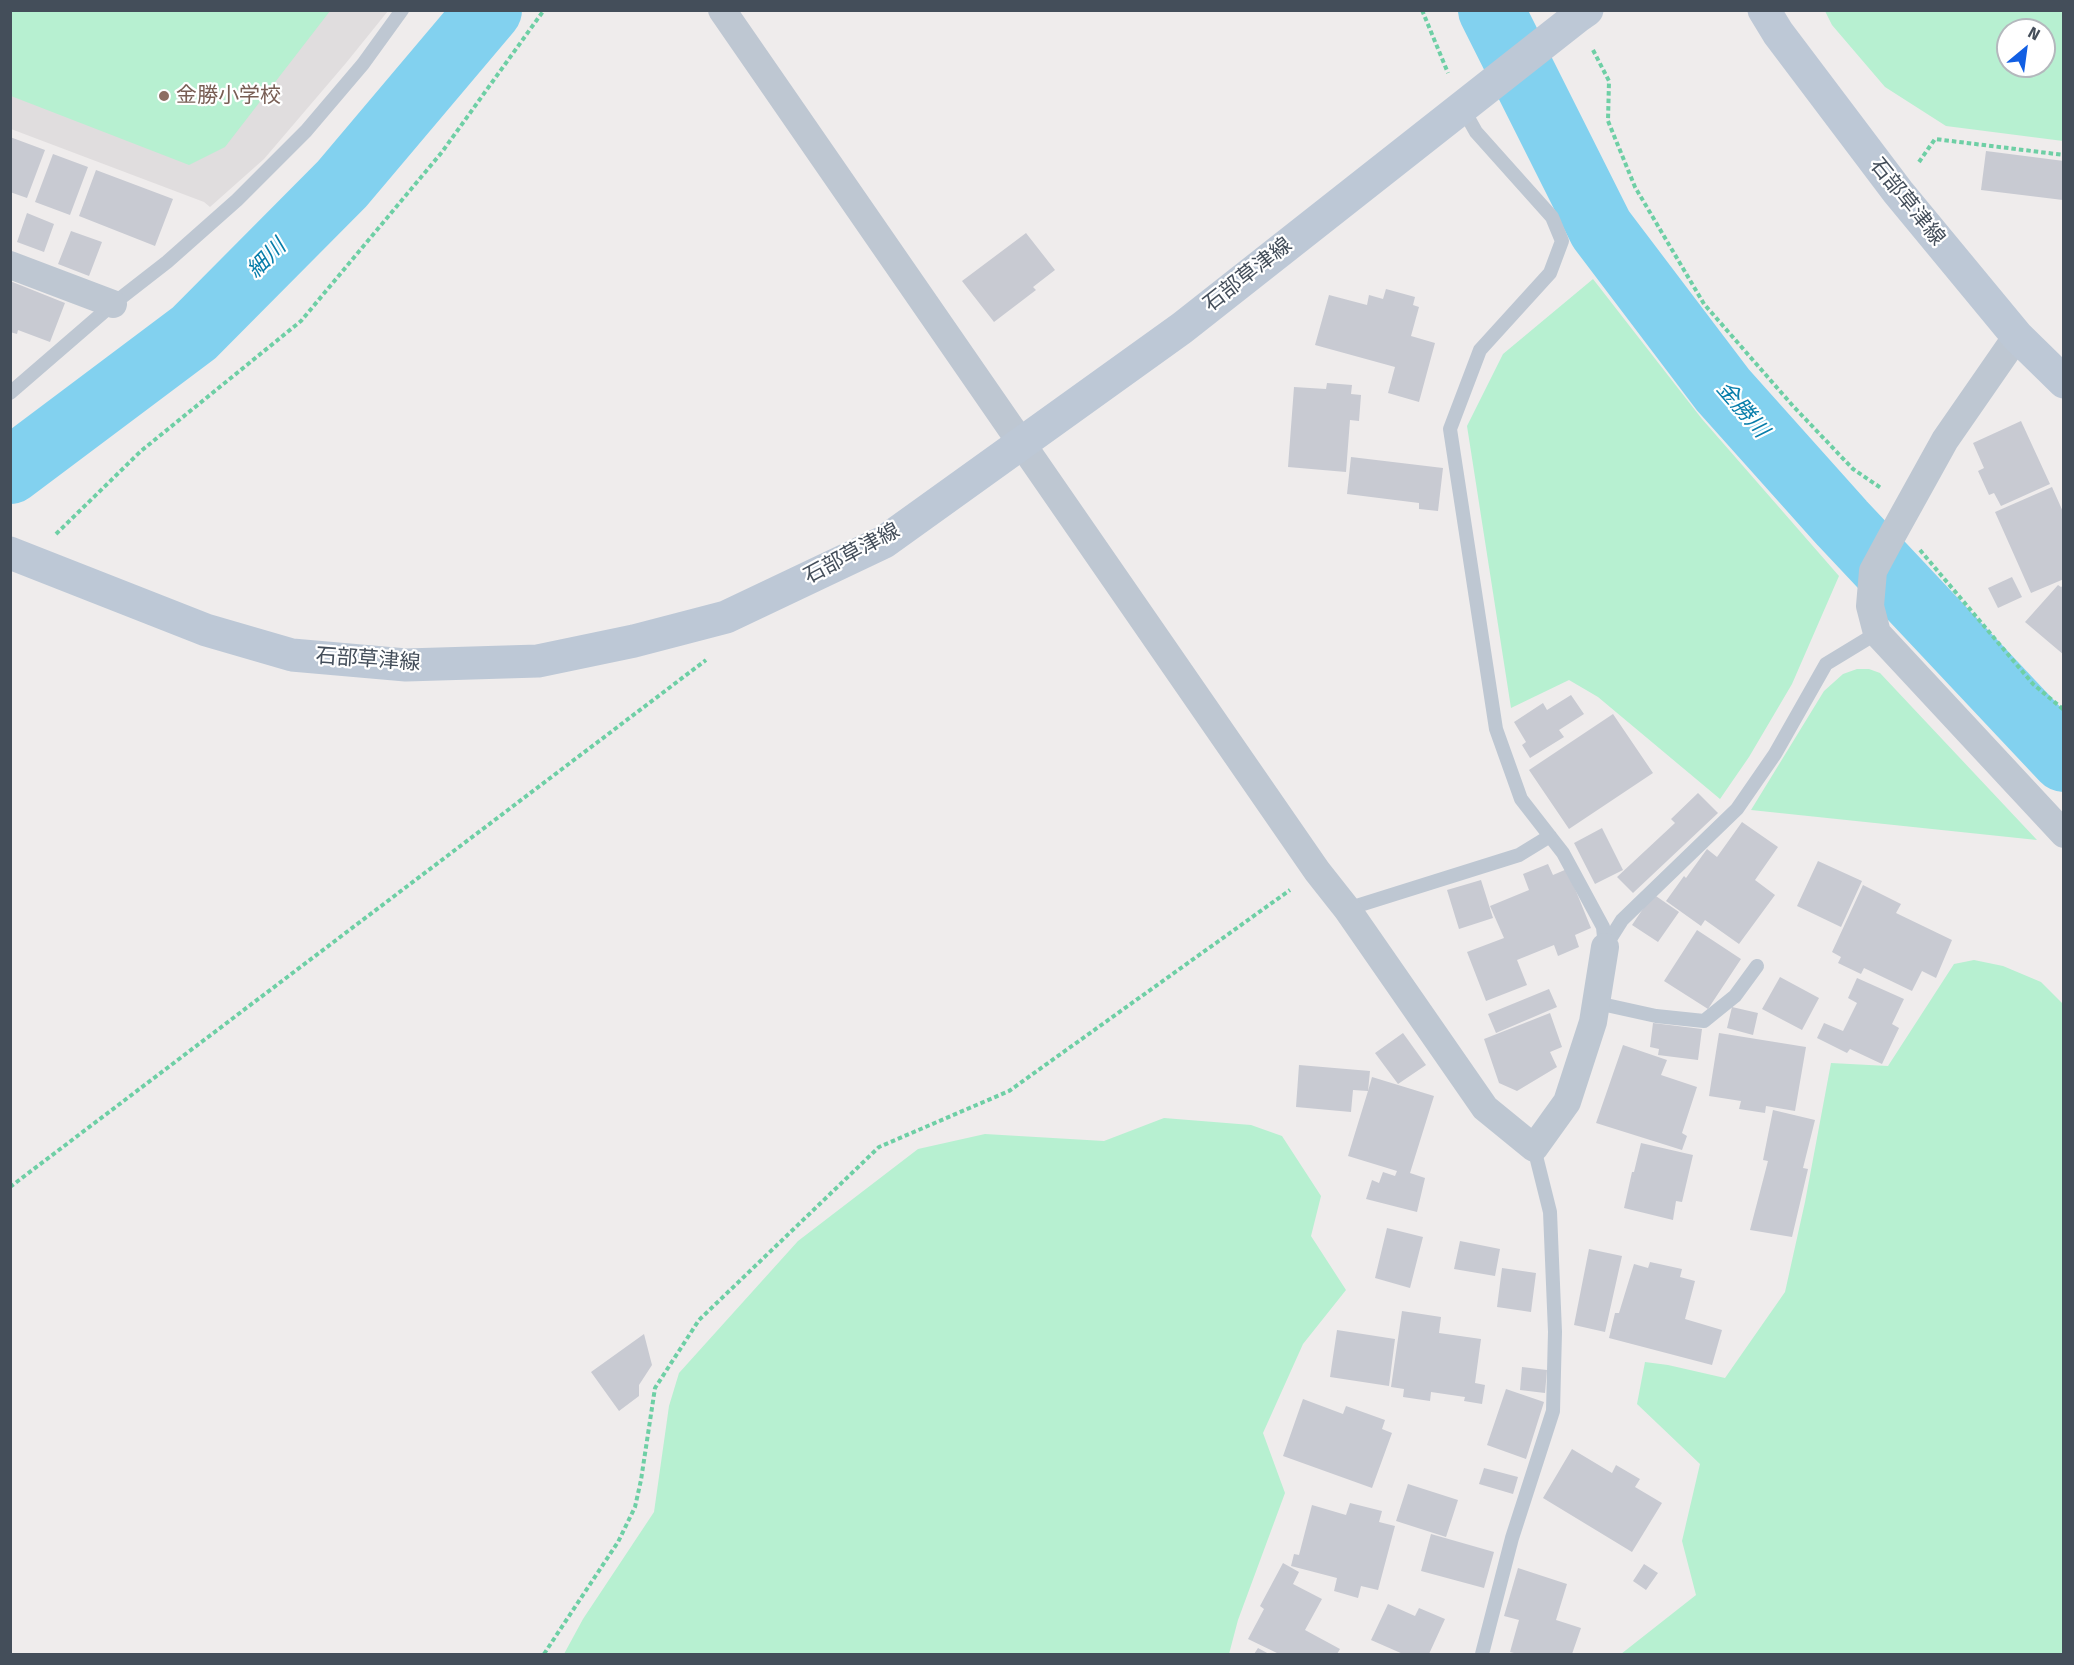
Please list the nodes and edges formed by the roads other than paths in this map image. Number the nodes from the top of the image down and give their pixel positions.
1 (402, 10) edge
2 (722, 10) edge
3 (1764, 10) edge
4 (1582, 14) edge
5 (1470, 101) junction
6 (10, 265) edge
7 (113, 304) junction
8 (2017, 336) junction
9 (2064, 382) edge
10 (10, 393) edge
11 (1022, 442) junction
12 (18, 555) edge
13 (1877, 633) junction
14 (2064, 834) edge
15 (1550, 836) junction
16 (1347, 909) junction
17 (1605, 947) junction
18 (1757, 966) dead end
19 (1597, 1003) junction
20 (1534, 1148) junction
21 (1482, 1654) edge

1 - 7 lane
2 - 11 street
3 - 8 main road, 石部草津線
4 - 5 main road, 石部草津線
5 - 11 main road, 石部草津線
5 - 15 lane
6 - 7 street
7 - 10 lane
8 - 9 main road, 石部草津線
8 - 13 street
11 - 12 main road, 石部草津線
11 - 16 street
13 - 14 street
13 - 17 lane
15 - 16 lane
15 - 17 lane
16 - 20 street
17 - 19 street
18 - 19 lane
19 - 20 street
20 - 21 lane

